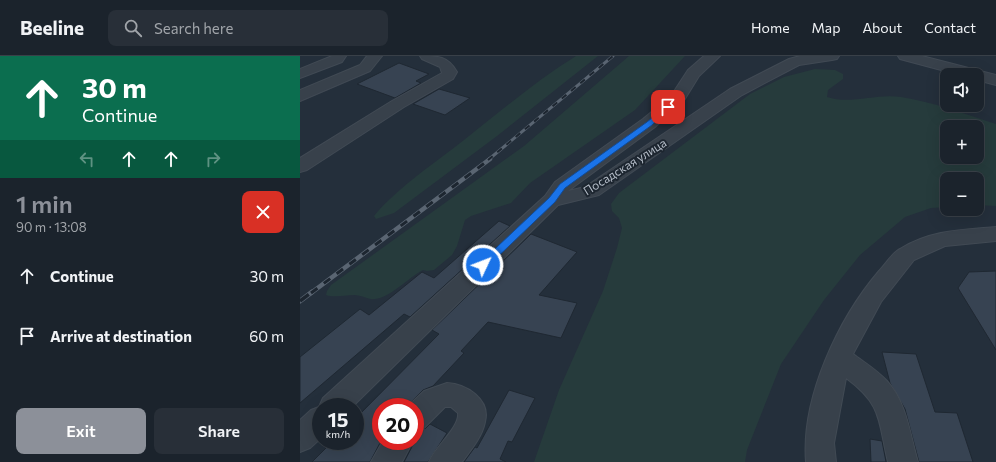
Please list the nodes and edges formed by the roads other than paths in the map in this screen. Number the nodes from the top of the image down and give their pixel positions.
1 (339, 56) edge
2 (376, 56) edge
3 (426, 56) edge
4 (713, 56) edge
5 (832, 56) edge
6 (905, 56) edge
7 (300, 74) edge
8 (996, 80) edge
9 (984, 92) edge
10 (996, 95) edge
11 (300, 96) edge
12 (300, 166) edge
13 (552, 200) junction
14 (996, 234) edge
15 (838, 358) junction
16 (343, 398) edge
17 (424, 409) edge
18 (312, 427) edge
19 (300, 438) edge
20 (393, 450) edge
21 (386, 462) edge
22 (444, 462) edge
23 (821, 462) edge
24 (903, 462) edge

1 - 7 street
2 - 11 street
3 - 12 street
4 - 13 street
5 - 13 street, Посадская улица
6 - 8 street
9 - 10 street
13 - 16 street
14 - 15 street
15 - 23 street
15 - 24 street
17 - 22 street
18 - 19 street
20 - 21 street

